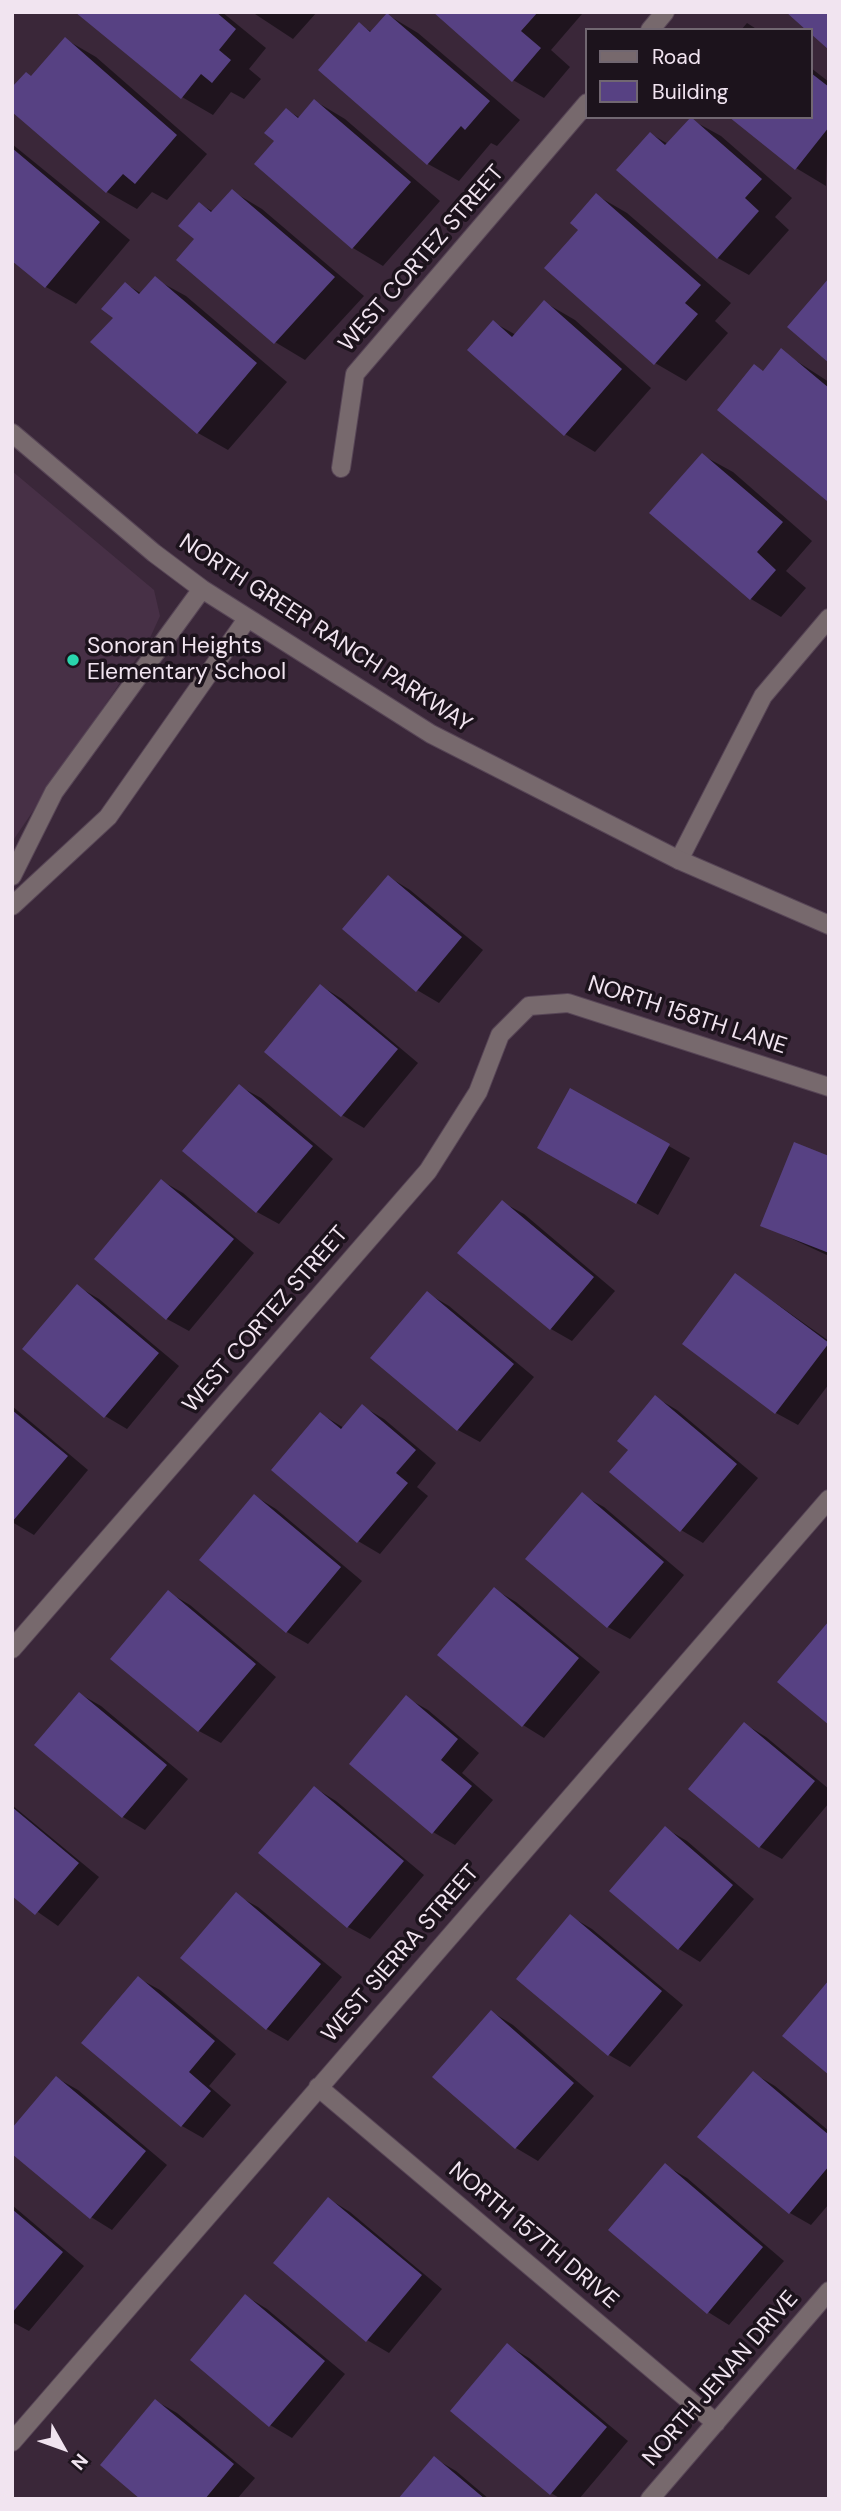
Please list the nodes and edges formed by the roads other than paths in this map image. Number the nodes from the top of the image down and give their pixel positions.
1 (665, 12) edge
2 (652, 28) edge
3 (586, 104) edge
4 (12, 433) edge
5 (341, 468) dead end
6 (202, 589) junction
7 (829, 618) edge
8 (247, 619) junction
9 (679, 860) junction
10 (12, 876) edge
11 (12, 906) edge
12 (829, 925) edge
13 (529, 1006) joint
14 (829, 1087) edge
15 (829, 1499) edge
16 (12, 1649) edge
17 (318, 2087) junction
18 (829, 2291) edge
19 (716, 2423) junction
20 (12, 2442) edge
21 (650, 2499) edge

1 - 2 street
3 - 5 street, WEST CORTEZ STREET
4 - 6 street, NORTH GREER RANCH PARKWAY
6 - 8 street, NORTH GREER RANCH PARKWAY
6 - 10 street
7 - 9 street
8 - 9 street, NORTH GREER RANCH PARKWAY
8 - 11 street
9 - 12 street, NORTH GREER RANCH PARKWAY
13 - 14 street, NORTH 158TH LANE
13 - 16 street, WEST CORTEZ STREET
15 - 17 street, WEST SIERRA STREET
17 - 19 street, NORTH 157TH DRIVE
17 - 20 street, WEST SIERRA STREET
18 - 19 street, NORTH JENAN DRIVE
19 - 21 street, NORTH JENAN DRIVE

